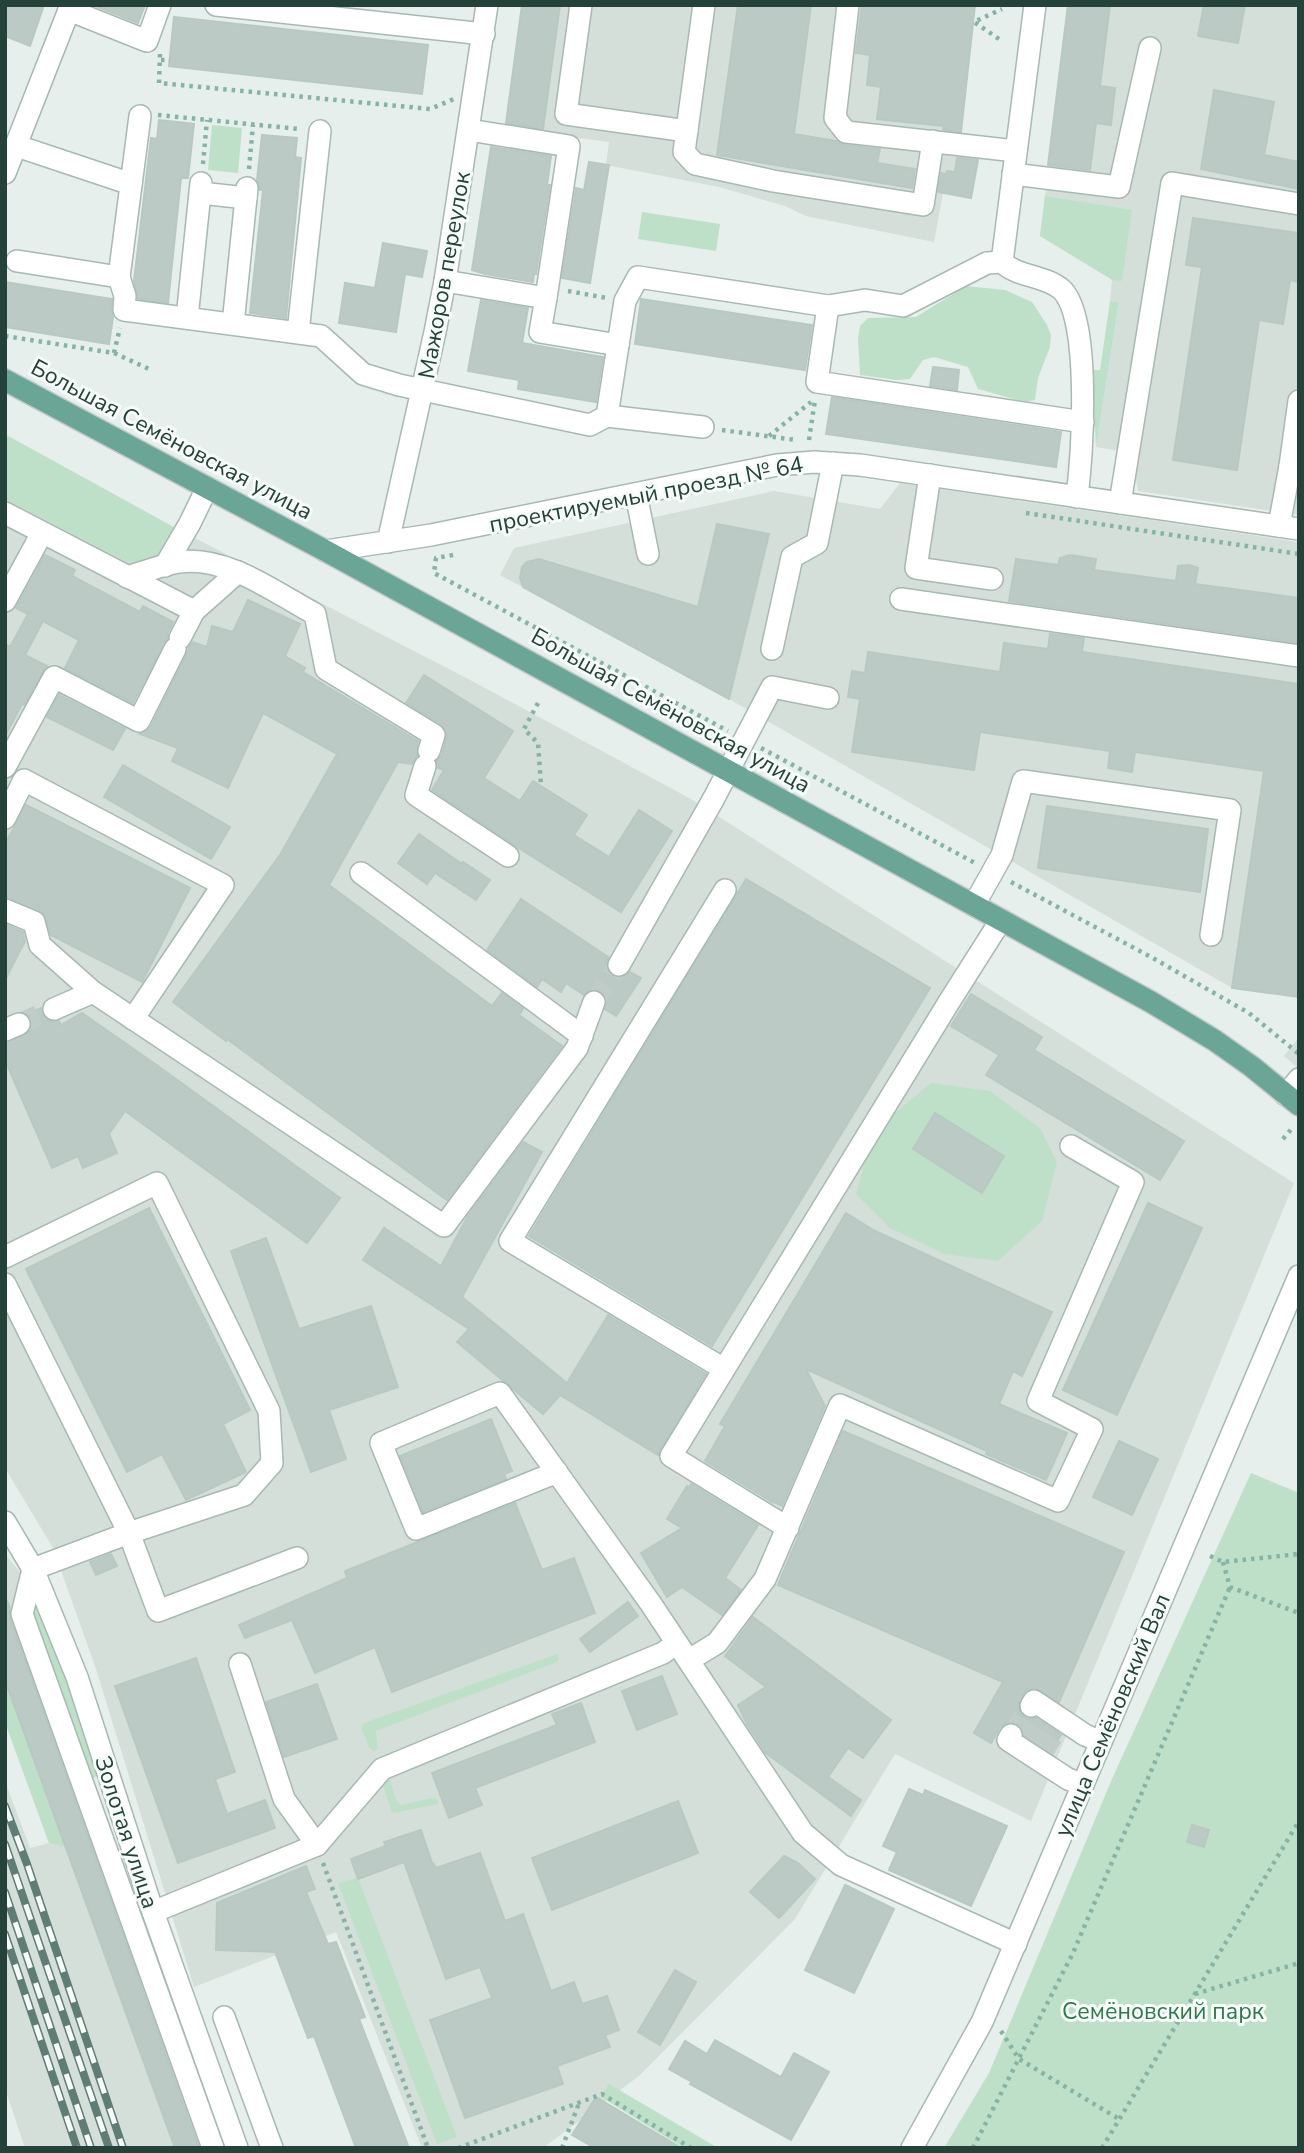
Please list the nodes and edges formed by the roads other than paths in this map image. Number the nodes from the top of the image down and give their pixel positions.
1 (160, 5) edge
2 (216, 5) edge
3 (487, 5) edge
4 (581, 5) edge
5 (704, 5) edge
6 (848, 5) edge
7 (1035, 5) edge
8 (70, 8) edge
9 (406, 15) edge
10 (484, 34) junction
11 (1150, 48) dead end
12 (140, 116) road end
13 (469, 130) junction
14 (320, 131) road end
15 (687, 131) junction
16 (933, 142) junction
17 (12, 149) edge
18 (1016, 151) junction
19 (5, 173) edge
20 (1013, 174) junction
21 (131, 184) junction
22 (1299, 204) edge
23 (17, 261) dead end
24 (1002, 262) junction
25 (119, 277) junction
26 (445, 281) junction
27 (545, 298) junction
28 (828, 306) junction
29 (187, 318) junction
30 (233, 324) junction
31 (298, 332) junction
32 (618, 345) junction
33 (5, 380) edge
34 (423, 390) junction
35 (1299, 401) edge
36 (607, 416) junction
37 (1083, 422) junction
38 (703, 427) road end
39 (833, 463) junction
40 (1294, 467) edge
41 (930, 475) junction
42 (207, 488) junction
43 (636, 494) junction
44 (1077, 497) junction
45 (1120, 503) junction
46 (5, 513) edge
47 (1289, 528) edge
48 (42, 533) junction
49 (388, 542) junction
50 (326, 551) junction
51 (648, 554) dead end
52 (165, 566) junction
53 (239, 572) junction
54 (127, 577) junction
55 (992, 579) dead end
56 (901, 599) dead end
57 (5, 601) edge
58 (194, 611) junction
59 (772, 649) dead end
60 (1299, 656) edge
61 (828, 698) dead end
62 (5, 767) edge
63 (729, 772) junction
64 (5, 818) edge
65 (508, 856) dead end
66 (361, 873) dead end
67 (725, 890) dead end
68 (974, 905) junction
69 (5, 910) edge
70 (1001, 920) junction
71 (1211, 935) dead end
72 (619, 965) tunnel mouth
73 (93, 992) junction
74 (594, 1002) tunnel mouth
75 (54, 1009) tunnel mouth
76 (133, 1019) junction
77 (582, 1036) junction
78 (1295, 1093) edge
79 (1071, 1146) dead end
80 (5, 1257) edge
81 (1299, 1276) edge
82 (5, 1284) edge
83 (724, 1368) junction
84 (557, 1472) junction
85 (5, 1522) edge
86 (788, 1528) junction
87 (129, 1533) junction
88 (297, 1559) dead end
89 (33, 1569) junction
90 (683, 1652) junction
91 (240, 1664) dead end
92 (1050, 1716) dead end
93 (1101, 1742) junction
94 (1028, 1749) dead end
95 (1083, 1785) junction
96 (317, 1845) junction
97 (153, 1912) junction
98 (1016, 1944) junction
99 (224, 2017) dead end
100 (213, 2148) edge
101 (237, 2148) edge
102 (272, 2148) edge
103 (912, 2148) edge

1 - 8 street
2 - 9 street
3 - 10 street, Мажоров переулок
4 - 15 street
5 - 15 street
6 - 16 street
7 - 18 street
8 - 17 street
9 - 10 street
10 - 13 street, Мажоров переулок
11 - 20 street
12 - 21 street
13 - 26 street, Мажоров переулок
13 - 27 street
14 - 31 street
15 - 16 street
16 - 18 street
17 - 19 street
17 - 21 street
18 - 20 street
20 - 24 street
21 - 25 street
22 - 45 street
23 - 25 street
24 - 28 street
24 - 37 street
25 - 29 street
26 - 27 street
26 - 34 street, Мажоров переулок
27 - 32 street
28 - 32 street
28 - 37 street
29 - 30 street
29 - 30 street
30 - 31 street
31 - 34 street
32 - 36 street
33 - 42 main road, Большая Семёновская улица
34 - 36 street
34 - 49 street, Мажоров переулок
35 - 40 street
36 - 38 street
37 - 44 street
39 - 41 street, проектируемый проезд № 64
39 - 43 street, проектируемый проезд № 64
39 - 59 street
40 - 47 street
41 - 44 street, проектируемый проезд № 64
41 - 55 street
42 - 50 main road, Большая Семёновская улица
42 - 52 street
43 - 49 street, проектируемый проезд № 64
43 - 51 street
44 - 45 street, проектируемый проезд № 64
45 - 47 street, проектируемый проезд № 64
46 - 48 street
48 - 54 street
48 - 57 street
49 - 50 street, проектируемый проезд № 64
50 - 63 main road, Большая Семёновская улица
52 - 53 street
52 - 54 street
53 - 58 street
53 - 65 street
54 - 58 street
56 - 60 street
58 - 62 street
61 - 63 street
63 - 68 main road, Большая Семёновская улица
63 - 72 street
64 - 76 street
66 - 77 street
67 - 83 street
68 - 70 main road, Большая Семёновская улица
68 - 71 street
69 - 73 street
70 - 78 main road, Большая Семёновская улица
70 - 83 street
73 - 75 street
73 - 76 street
74 - 77 street
76 - 77 street
79 - 86 street
80 - 87 street
81 - 93 street, улица Семёновский Вал
82 - 87 street
83 - 86 street
84 - 84 street
84 - 90 street
85 - 89 street, Золотая улица
86 - 90 street
87 - 88 street
87 - 89 street
89 - 97 street, Золотая улица
89 - 100 street
90 - 96 street
90 - 98 street
91 - 96 street
92 - 93 street
93 - 95 street, улица Семёновский Вал
94 - 95 street
95 - 98 street, улица Семёновский Вал
96 - 97 street
97 - 101 street, Золотая улица
98 - 103 street, улица Семёновский Вал
99 - 102 street

